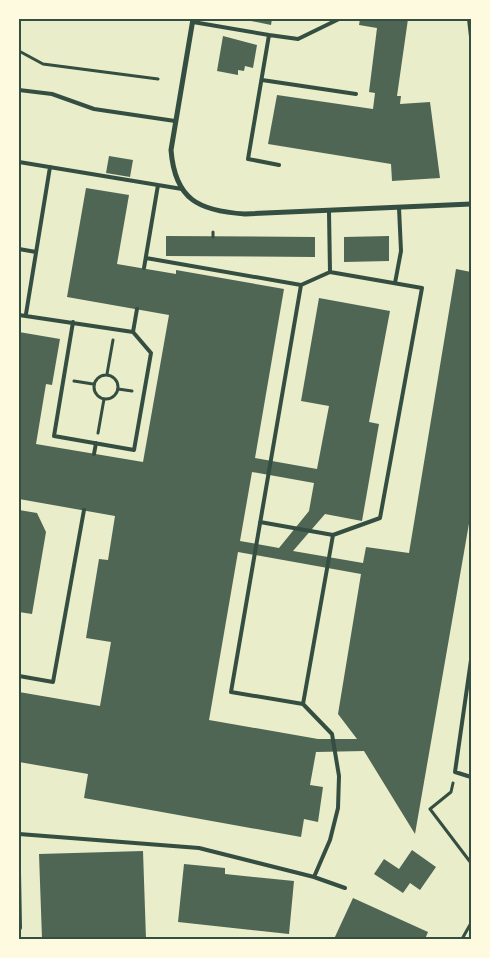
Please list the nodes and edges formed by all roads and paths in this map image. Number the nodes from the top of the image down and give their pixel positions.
1 (339, 19) edge
2 (469, 19) edge
3 (193, 20) edge
4 (269, 35) junction
5 (471, 37) edge
6 (19, 51) edge
7 (158, 79) dead end
8 (262, 80) junction
9 (19, 90) edge
10 (356, 94) dead end
11 (175, 121) junction
12 (19, 162) edge
13 (279, 165) dead end
14 (50, 167) junction
15 (158, 185) junction
16 (182, 189) junction
17 (471, 204) edge
18 (399, 208) junction
19 (329, 212) junction
20 (19, 249) edge
21 (36, 252) junction
22 (146, 258) junction
23 (144, 268) dead end
24 (330, 272) junction
25 (395, 283) junction
26 (301, 285) junction
27 (137, 309) dead end
28 (26, 314) junction
29 (19, 315) edge
30 (74, 322) junction
31 (115, 329) junction
32 (133, 332) junction
33 (107, 374) junction
34 (64, 378) junction
35 (93, 384) junction
36 (104, 399) junction
37 (96, 444) junction
38 (94, 454) dead end
39 (84, 510) dead end
40 (260, 522) junction
41 (334, 535) junction
42 (471, 661) edge
43 (19, 676) edge
44 (303, 704) junction
45 (454, 772) junction
46 (471, 777) edge
47 (19, 834) edge
48 (471, 864) edge
49 (19, 872) edge
50 (314, 877) junction
51 (345, 888) dead end
52 (471, 923) edge
53 (20, 928) edge
54 (462, 939) edge

1 - 4 lane
2 - 5 lane
3 - 4 lane
3 - 11 street
4 - 8 lane
6 - 7 path
8 - 10 lane
8 - 13 lane
9 - 11 lane
11 - 16 street
12 - 14 lane
14 - 15 lane
14 - 21 lane
15 - 16 lane
15 - 22 lane
16 - 19 street
17 - 18 street
18 - 19 street
18 - 25 lane
19 - 24 lane
20 - 21 lane
21 - 28 lane
22 - 23 lane
22 - 26 lane
24 - 25 lane
24 - 26 lane
25 - 41 lane
26 - 40 lane
27 - 32 lane
28 - 29 lane
28 - 30 lane
30 - 31 lane
30 - 34 lane
31 - 32 lane
31 - 33 path
32 - 37 lane
33 - 35 path
33 - 36 path
34 - 35 path
34 - 37 lane
35 - 36 path
36 - 37 path
37 - 38 lane
39 - 43 lane
40 - 41 lane
40 - 44 lane
41 - 44 lane
42 - 45 lane
44 - 50 lane
45 - 46 lane
45 - 48 path
47 - 50 lane
49 - 53 lane
50 - 51 lane
52 - 54 path

